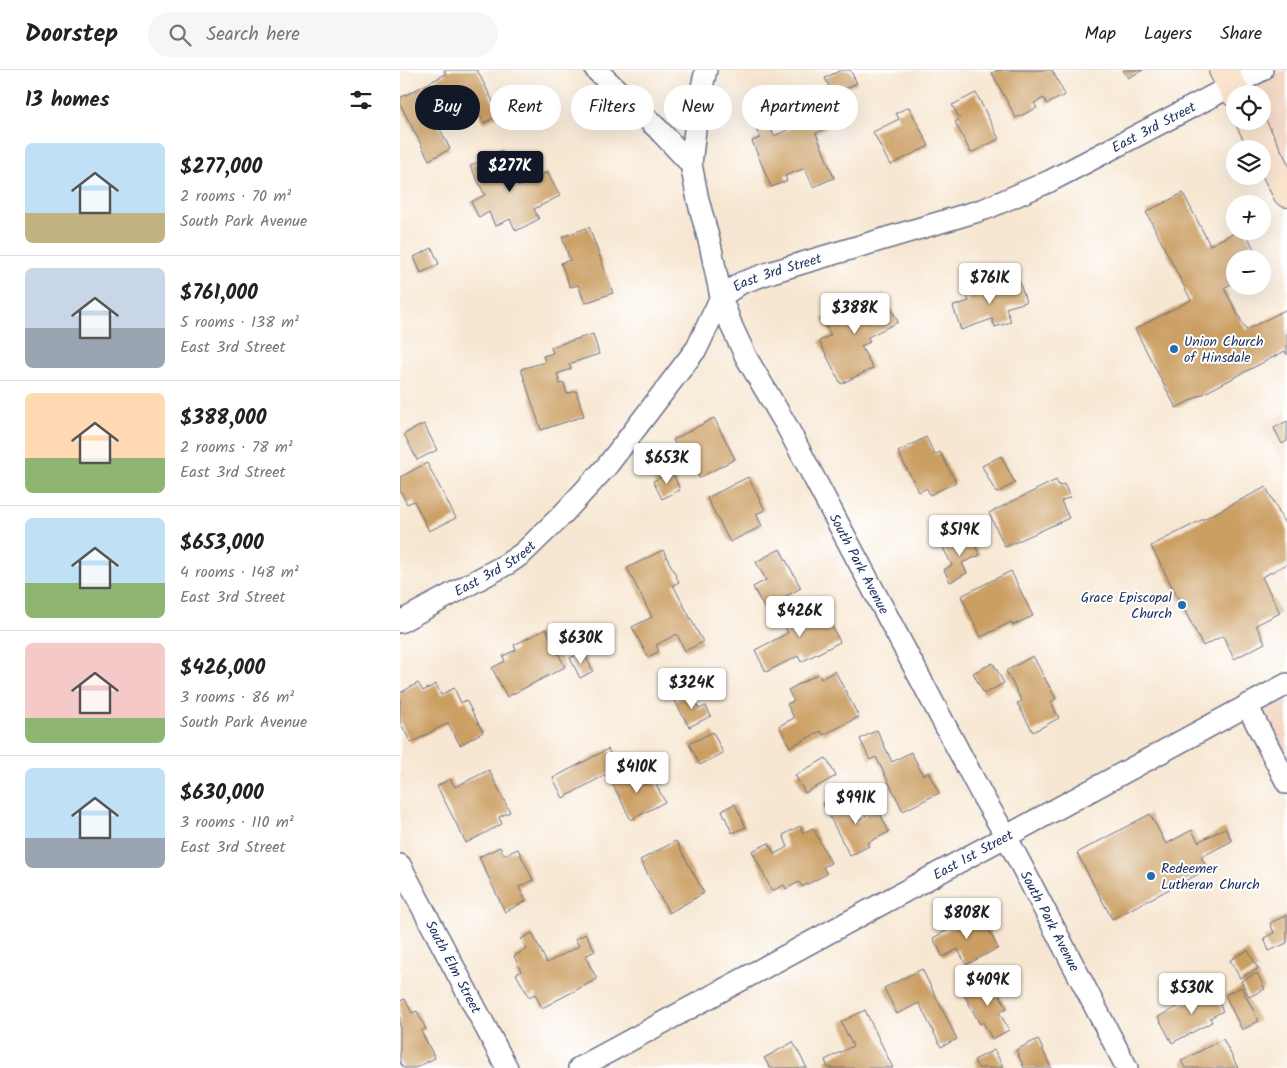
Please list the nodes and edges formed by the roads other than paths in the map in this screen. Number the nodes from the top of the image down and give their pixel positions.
1 (596, 70) edge
2 (706, 70) edge
3 (1262, 70) edge
4 (1230, 83) edge
5 (1255, 130) edge
6 (691, 164) junction
7 (1287, 193) edge
8 (721, 297) junction
9 (400, 622) edge
10 (1287, 684) edge
11 (1247, 706) junction
12 (1287, 783) edge
13 (1006, 836) junction
14 (400, 865) edge
15 (507, 1068) edge
16 (579, 1068) edge
17 (1127, 1068) edge

1 - 6 street
2 - 6 street, South Park Avenue
3 - 4 street, East 3rd Street
4 - 8 street, East 3rd Street
5 - 7 street
6 - 8 street, South Park Avenue
8 - 9 street, East 3rd Street
8 - 13 street, South Park Avenue
10 - 11 street, East 1st Street
11 - 12 street
11 - 13 street, East 1st Street
13 - 16 street, East 1st Street
13 - 17 street, South Park Avenue
14 - 15 street, South Elm Street

